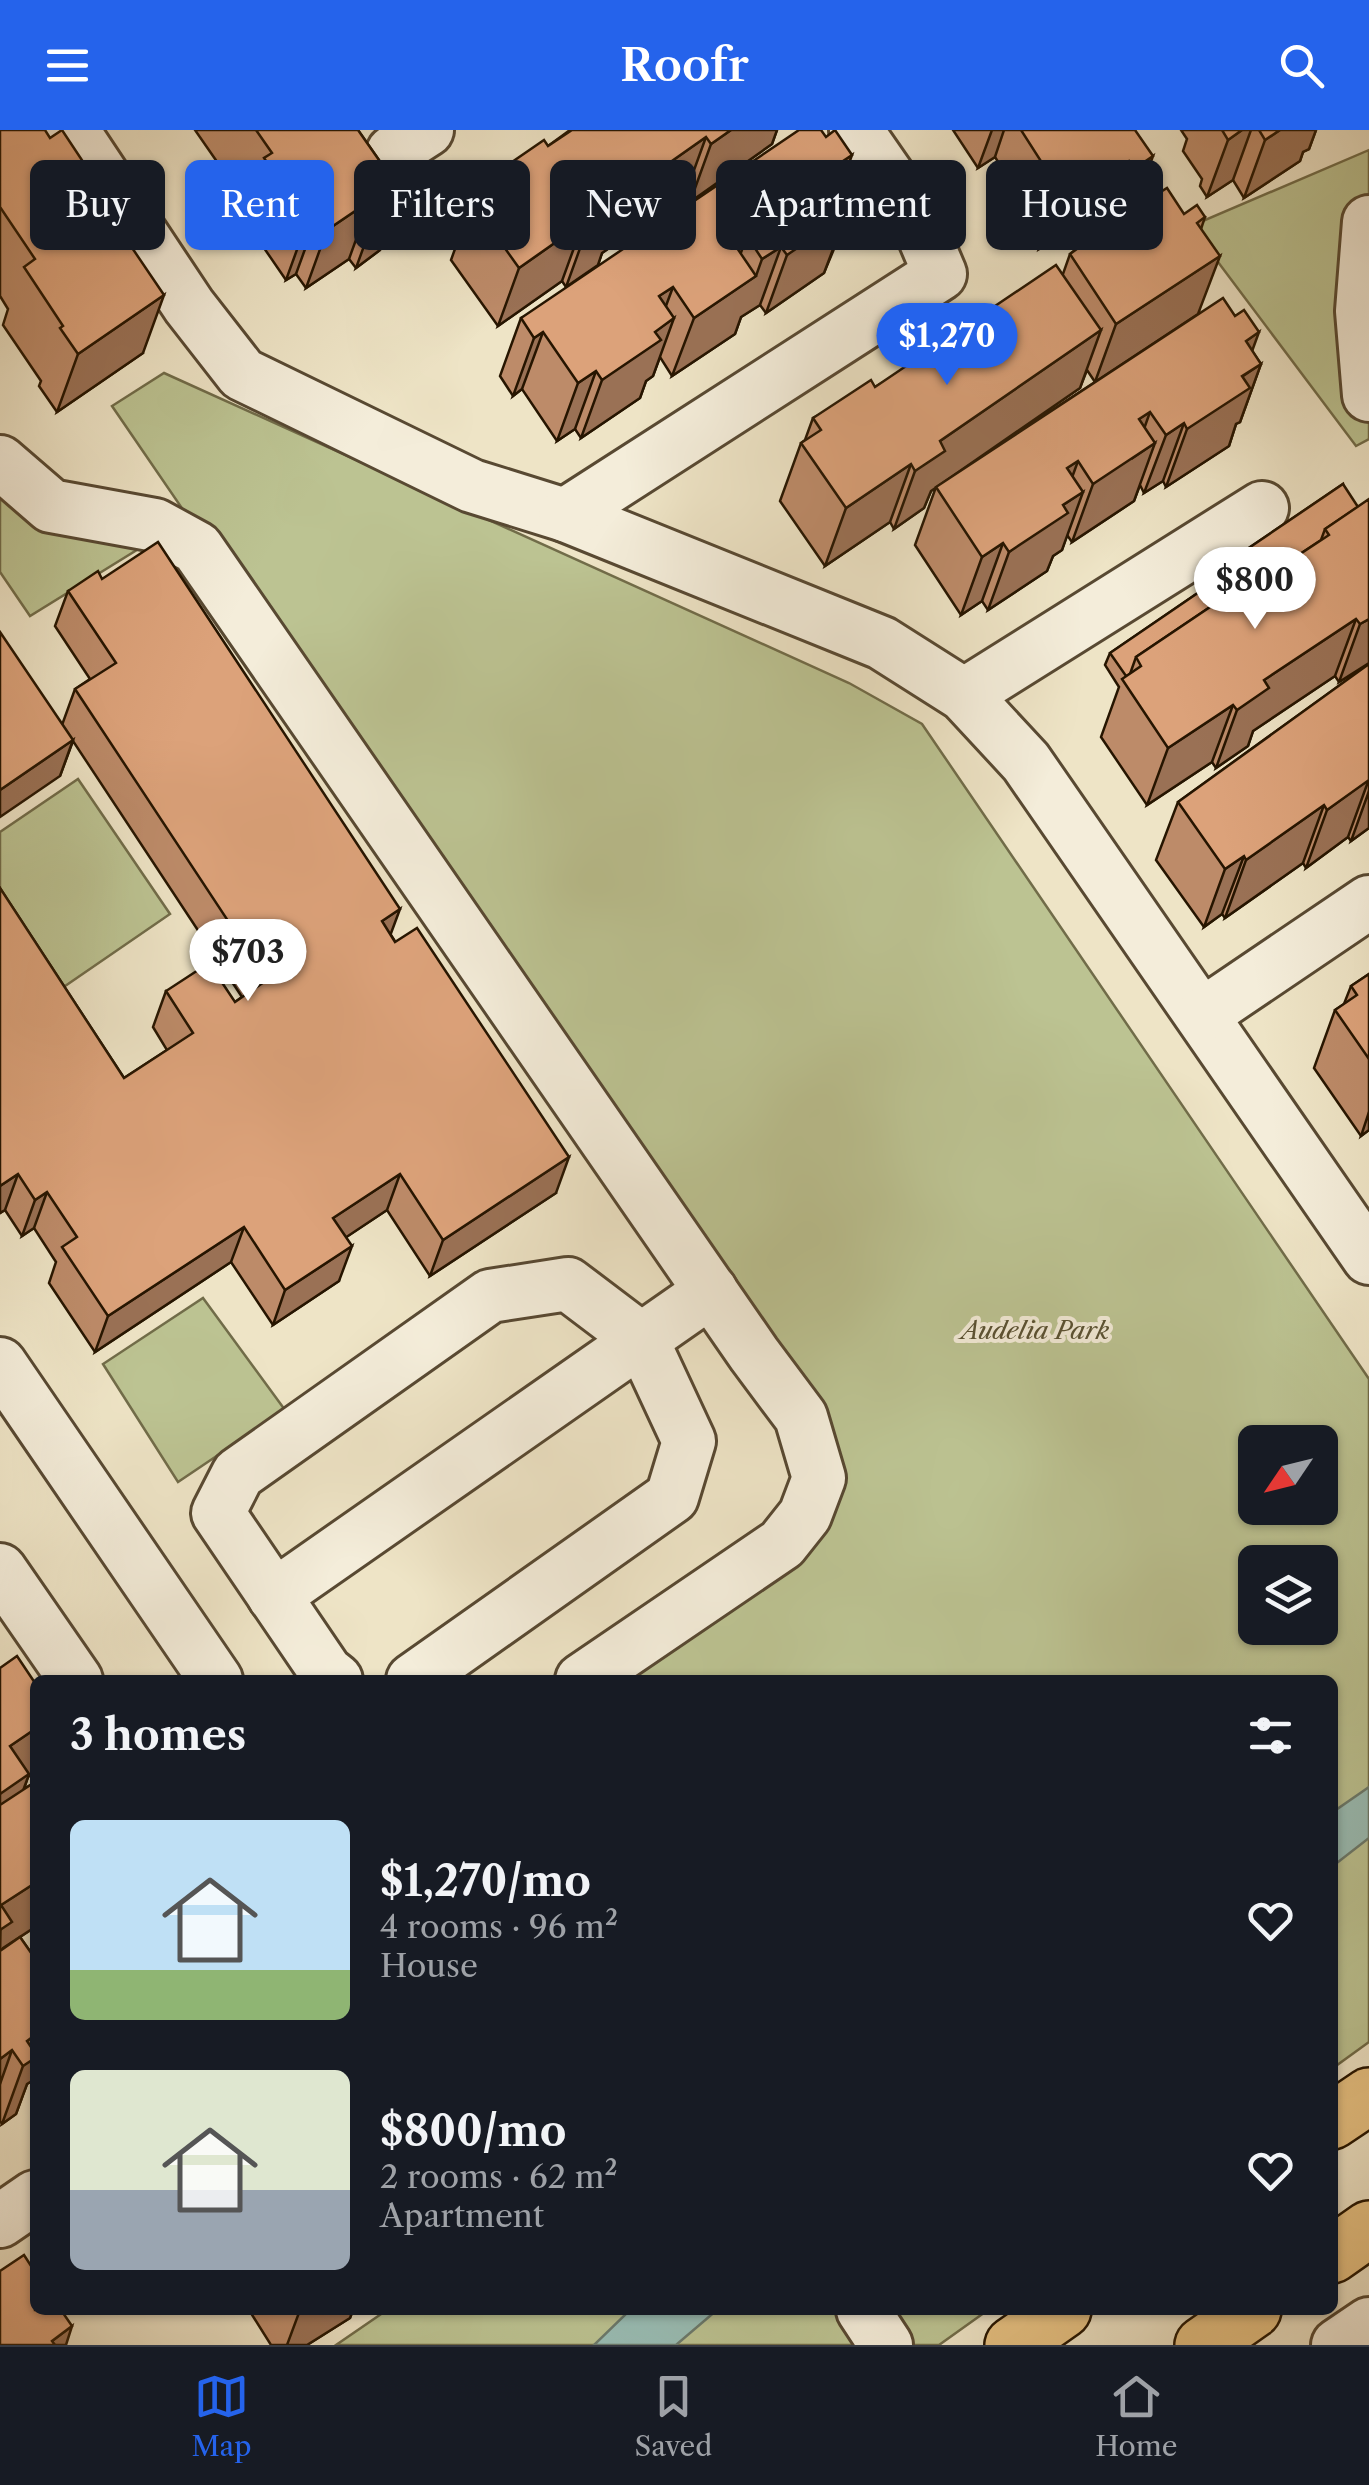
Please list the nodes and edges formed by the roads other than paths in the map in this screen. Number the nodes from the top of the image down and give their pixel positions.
1 (72, 130) edge
2 (856, 130) edge
3 (1369, 222) edge
4 (1369, 396) edge
5 (0, 462) edge
6 (1262, 508) dead end
7 (564, 515) junction
8 (964, 695) junction
9 (1369, 902) edge
10 (1202, 1015) junction
11 (1369, 1258) edge
12 (711, 1292) junction
13 (642, 1340) junction
14 (0, 1364) edge
15 (0, 1570) edge
16 (274, 1596) junction
17 (73, 1675) edge
18 (213, 1675) edge
19 (330, 1675) edge
20 (420, 1675) edge
21 (589, 1675) edge
22 (1369, 2096) edge
23 (1338, 2118) edge
24 (30, 2200) edge
25 (0, 2221) edge
26 (1369, 2229) edge
27 (1338, 2251) edge
28 (866, 2315) edge
29 (1056, 2315) edge
30 (1246, 2315) edge
31 (1369, 2324) edge
32 (886, 2345) edge
33 (1013, 2345) edge
34 (1203, 2345) edge
35 (1338, 2345) edge

1 - 7 lane
2 - 7 lane
3 - 4 lane
5 - 12 lane
6 - 8 lane
7 - 8 lane
8 - 10 lane
9 - 10 lane
10 - 11 lane
12 - 13 lane
12 - 21 lane
13 - 16 lane
13 - 16 lane
13 - 20 lane
14 - 18 lane
15 - 17 lane
16 - 19 lane
22 - 23 main road
24 - 25 lane
26 - 27 main road
28 - 32 lane
29 - 33 main road
30 - 34 main road
31 - 35 lane

